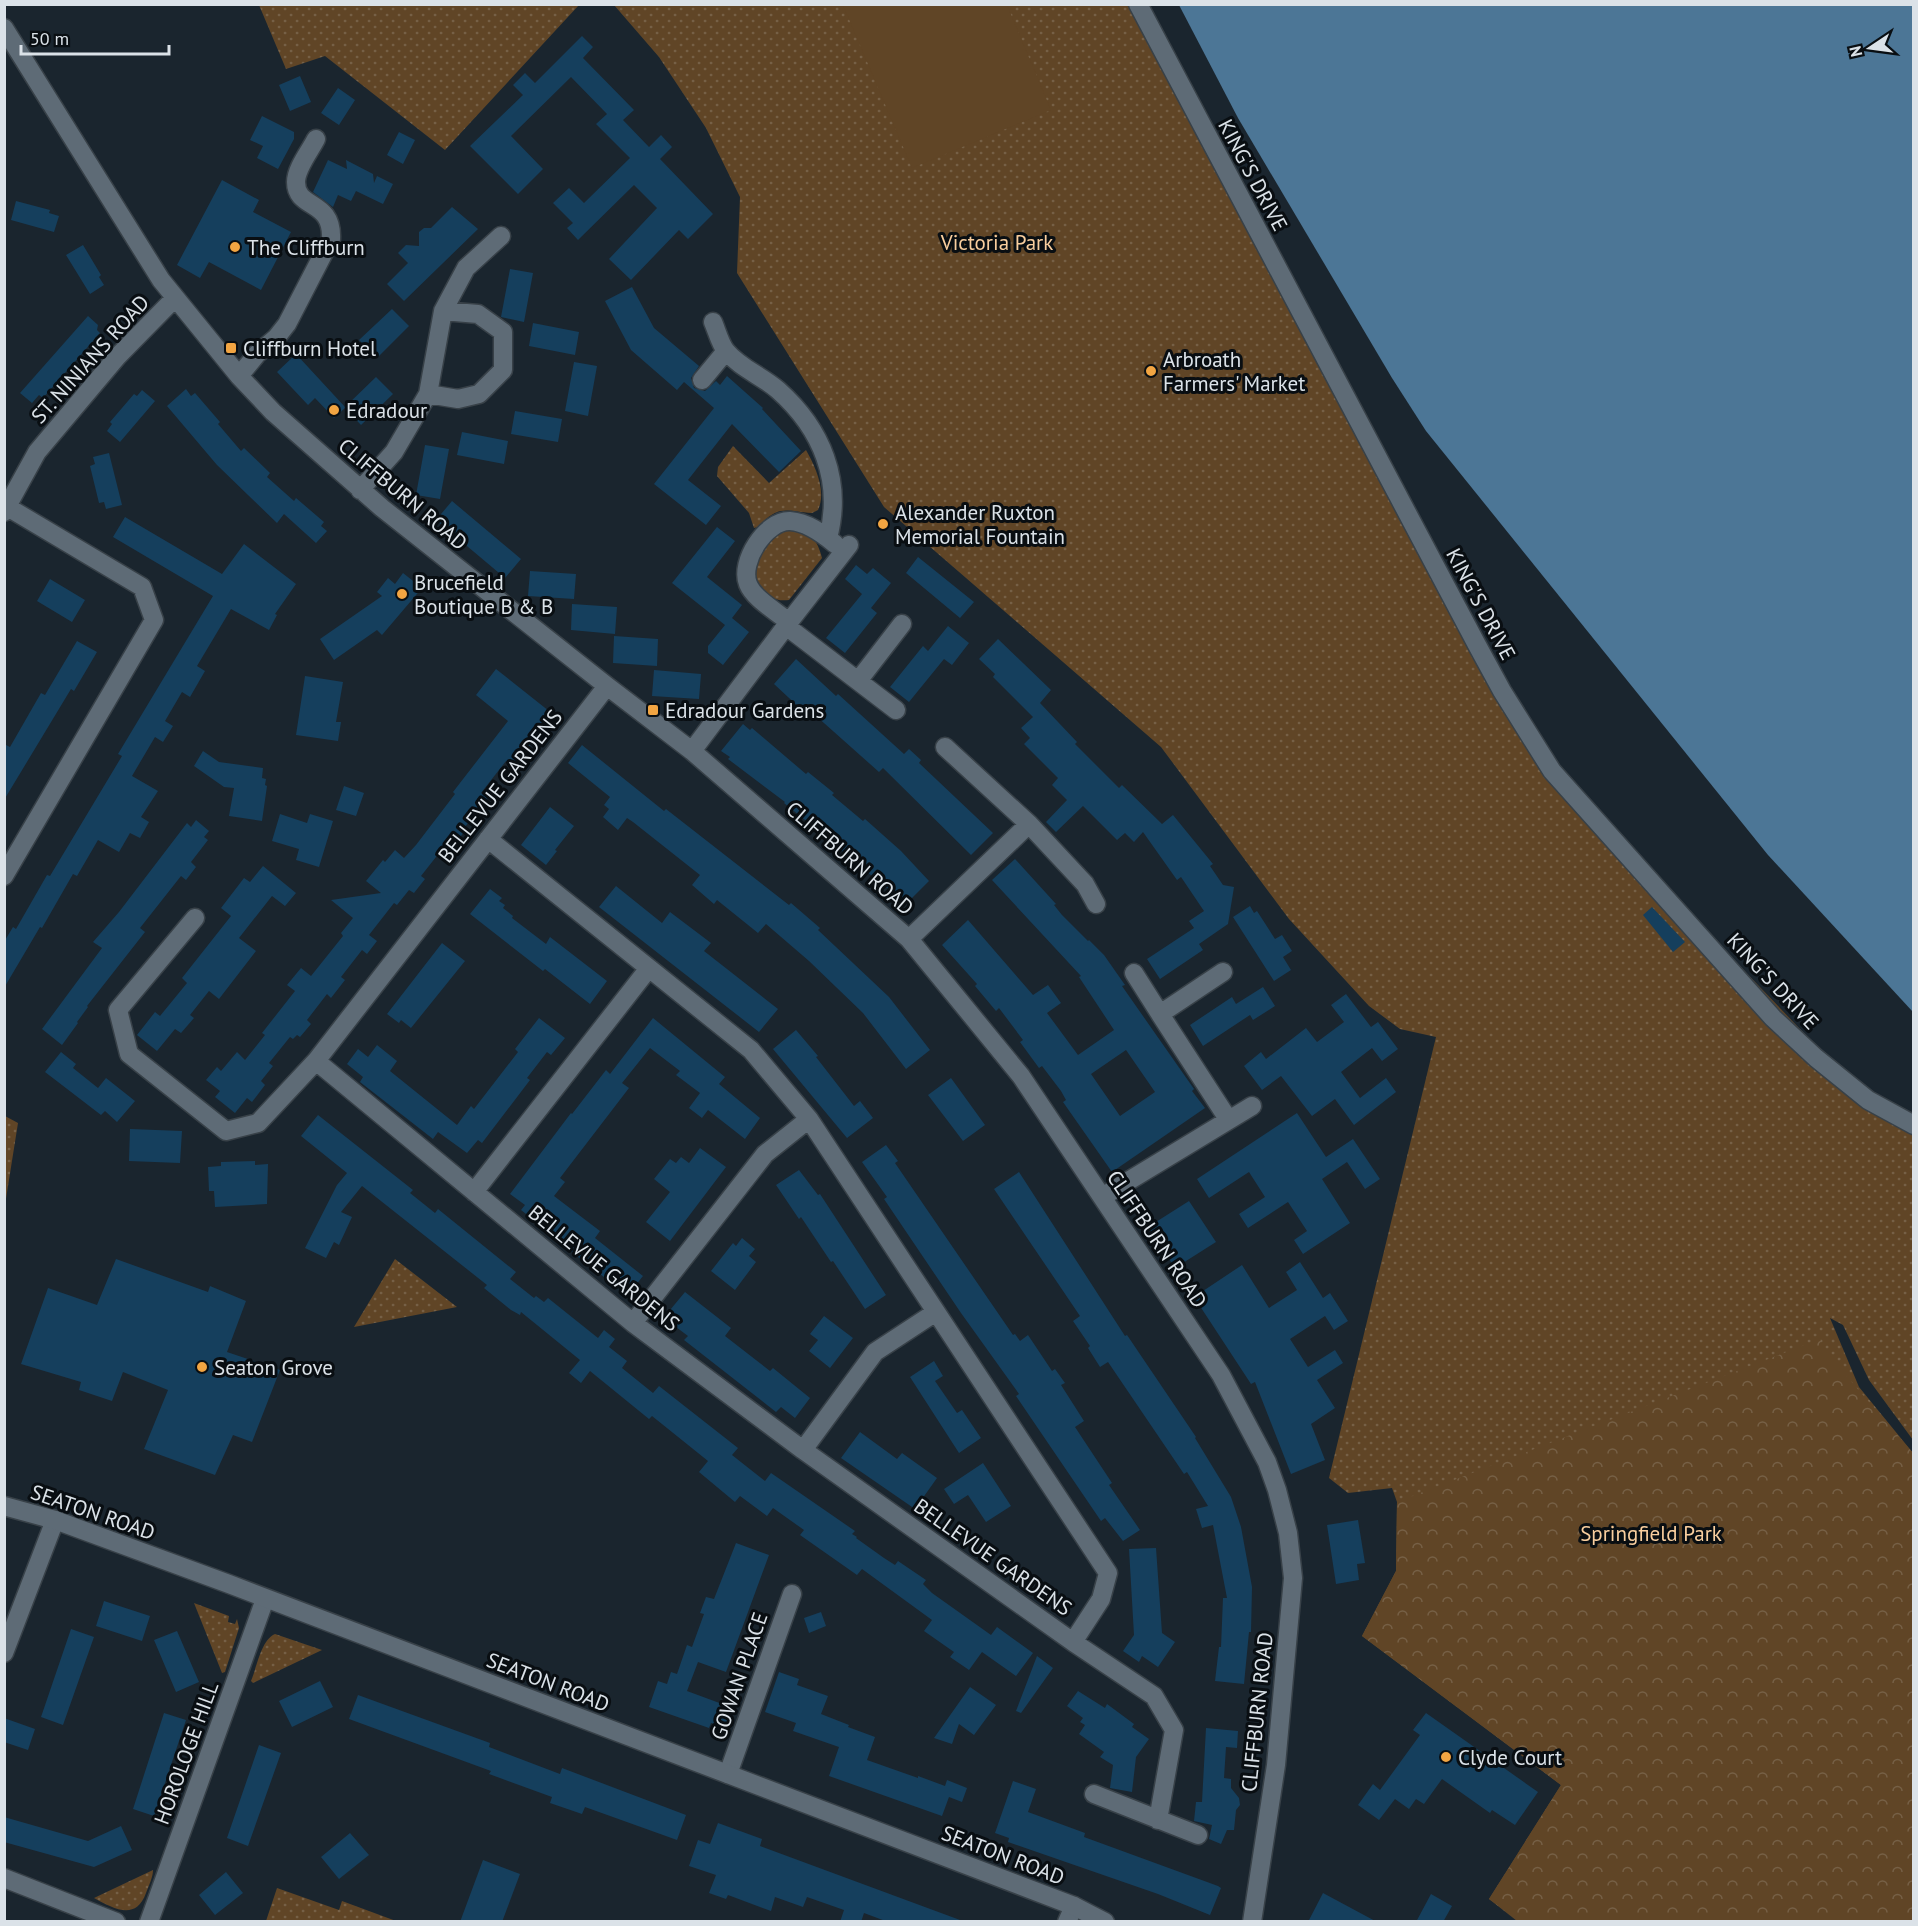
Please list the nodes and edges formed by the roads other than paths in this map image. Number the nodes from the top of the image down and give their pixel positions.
1 (1138, 4) edge
2 (4, 28) edge
3 (316, 139) dead end
4 (501, 236) dead end
5 (174, 299) junction
6 (443, 311) junction
7 (713, 322) dead end
8 (726, 351) junction
9 (239, 376) junction
10 (702, 380) dead end
11 (428, 394) junction
12 (360, 490) junction
13 (5, 508) edge
14 (828, 538) junction
15 (787, 624) junction
16 (902, 624) dead end
17 (858, 681) junction
18 (607, 686) junction
19 (896, 710) dead end
20 (945, 747) dead end
21 (692, 751) junction
22 (1029, 824) junction
23 (488, 839) junction
24 (4, 876) edge
25 (1096, 904) dead end
26 (195, 918) dead end
27 (909, 939) junction
28 (649, 968) junction
29 (1134, 972) dead end
30 (1223, 972) dead end
31 (1160, 1014) junction
32 (316, 1061) junction
33 (1251, 1106) dead end
34 (809, 1119) junction
35 (1228, 1119) junction
36 (1914, 1125) edge
37 (474, 1192) junction
38 (1102, 1197) junction
39 (936, 1312) junction
40 (633, 1323) junction
41 (803, 1450) junction
42 (4, 1506) edge
43 (55, 1520) junction
44 (792, 1594) dead end
45 (265, 1599) junction
46 (1073, 1642) junction
47 (4, 1653) edge
48 (728, 1774) junction
49 (1094, 1794) dead end
50 (1158, 1820) junction
51 (1198, 1835) dead end
52 (4, 1878) edge
53 (1071, 1914) edge
54 (116, 1922) edge
55 (149, 1922) edge
56 (1105, 1922) edge
57 (1252, 1922) edge

1 - 36 street, KING'S DRIVE
2 - 5 street, CLIFFBURN ROAD
3 - 9 street
4 - 6 street
5 - 9 street, CLIFFBURN ROAD
5 - 13 street, ST. NINIANS ROAD
6 - 11 street
6 - 11 street
7 - 8 street
8 - 10 street
8 - 14 street
9 - 12 street, CLIFFBURN ROAD
11 - 12 street
12 - 18 street, CLIFFBURN ROAD
13 - 24 street
14 - 15 street
14 - 15 street
15 - 17 street
15 - 21 street
16 - 17 street
17 - 19 street
18 - 21 street, CLIFFBURN ROAD
18 - 23 street, BELLEVUE GARDENS
20 - 22 street
21 - 27 street, CLIFFBURN ROAD
22 - 25 street
22 - 27 street
23 - 28 street
23 - 32 street, BELLEVUE GARDENS
26 - 32 street
27 - 38 street, CLIFFBURN ROAD
28 - 34 street
28 - 37 street
29 - 31 street
30 - 31 street
31 - 35 street
32 - 37 street, BELLEVUE GARDENS
33 - 35 street
34 - 39 street
34 - 40 street
35 - 38 street
37 - 40 street, BELLEVUE GARDENS
38 - 57 street, CLIFFBURN ROAD
39 - 41 street
39 - 46 street
40 - 41 street, BELLEVUE GARDENS
41 - 46 street, BELLEVUE GARDENS
42 - 43 street, SEATON ROAD
43 - 45 street, SEATON ROAD
43 - 47 street
44 - 48 street, GOWAN PLACE
45 - 48 street, SEATON ROAD
45 - 55 street, HOROLOGE HILL
46 - 50 street, BELLEVUE GARDENS
48 - 53 street, SEATON ROAD
49 - 50 street
50 - 51 street
52 - 54 street
53 - 56 street, SEATON ROAD

